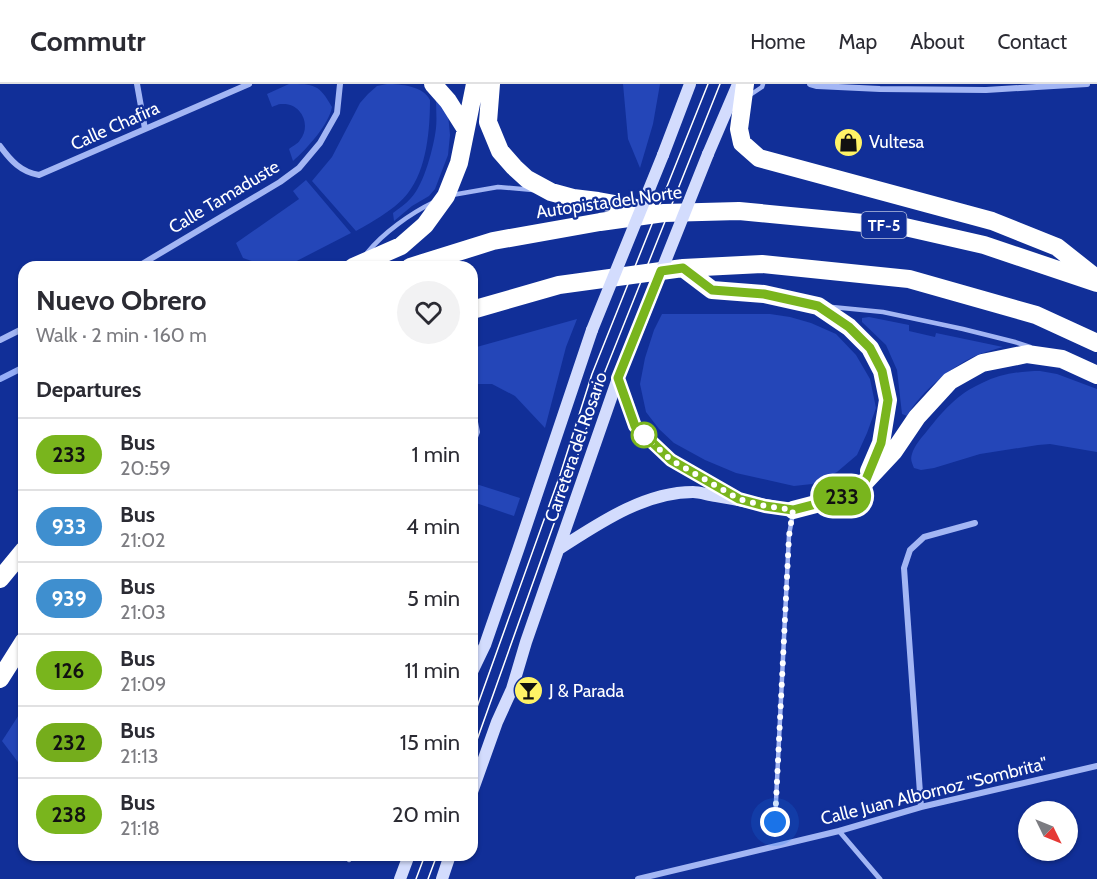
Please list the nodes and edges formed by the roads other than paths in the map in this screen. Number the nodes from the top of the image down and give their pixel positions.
1 (137, 84) edge
2 (249, 84) edge
3 (339, 84) edge
4 (434, 84) edge
5 (475, 84) edge
6 (491, 84) edge
7 (690, 84) edge
8 (763, 84) edge
9 (810, 84) edge
10 (1087, 84) edge
11 (986, 87) edge
12 (738, 94) edge
13 (465, 128) junction
14 (145, 129) junction
15 (0, 146) edge
16 (551, 192) junction
17 (446, 196) junction
18 (664, 213) junction
19 (147, 261) edge
20 (366, 261) edge
21 (429, 261) edge
22 (683, 268) junction
23 (1097, 281) edge
24 (818, 306) junction
25 (478, 307) edge
26 (18, 331) edge
27 (0, 340) edge
28 (1097, 343) edge
29 (1062, 358) junction
30 (1097, 375) edge
31 (618, 378) junction
32 (865, 482) junction
33 (739, 499) junction
34 (793, 510) junction
35 (975, 523) dead end
36 (559, 549) junction
37 (18, 557) edge
38 (0, 579) edge
39 (18, 650) edge
40 (478, 660) edge
41 (0, 679) edge
42 (1097, 766) edge
43 (478, 775) edge
44 (921, 807) junction
45 (775, 822) dead end
46 (839, 831) junction
47 (407, 861) edge
48 (448, 861) edge
49 (659, 876) edge
50 (400, 879) edge
51 (442, 879) edge
52 (638, 879) edge
53 (880, 879) edge

1 - 14 street
2 - 14 street, Calle Chafira
3 - 19 street, Calle Tamaduste
4 - 13 highway
5 - 13 highway
6 - 16 highway
7 - 40 main road, Carretera del Rosario, bridge
8 - 12 lane
9 - 11 street
10 - 11 street
12 - 23 highway
12 - 31 main road, Carretera del Rosario, bridge
13 - 17 highway
14 - 15 street, Calle Chafira
16 - 17 lane
16 - 18 highway
17 - 20 highway
18 - 21 highway, Autopista del Norte / TF-5
18 - 23 highway, Autopista del Norte / TF-5
22 - 24 highway
22 - 25 highway
22 - 28 highway
24 - 29 lane
24 - 32 highway
26 - 27 street
29 - 30 highway
29 - 32 highway
31 - 33 main road
31 - 36 main road, Carretera del Rosario
32 - 34 highway
33 - 34 main road
33 - 36 main road
34 - 45 lane
35 - 44 street
36 - 43 main road, Carretera del Rosario
37 - 38 highway
39 - 41 highway
42 - 44 street, Calle Juan Albornoz "Sombrita"
44 - 46 street, Calle Juan Albornoz "Sombrita"
46 - 49 street, Calle Juan Albornoz "Sombrita"
46 - 53 street
47 - 50 main road
48 - 51 main road
49 - 52 street, Calle Juan Albornoz "Sombrita"

